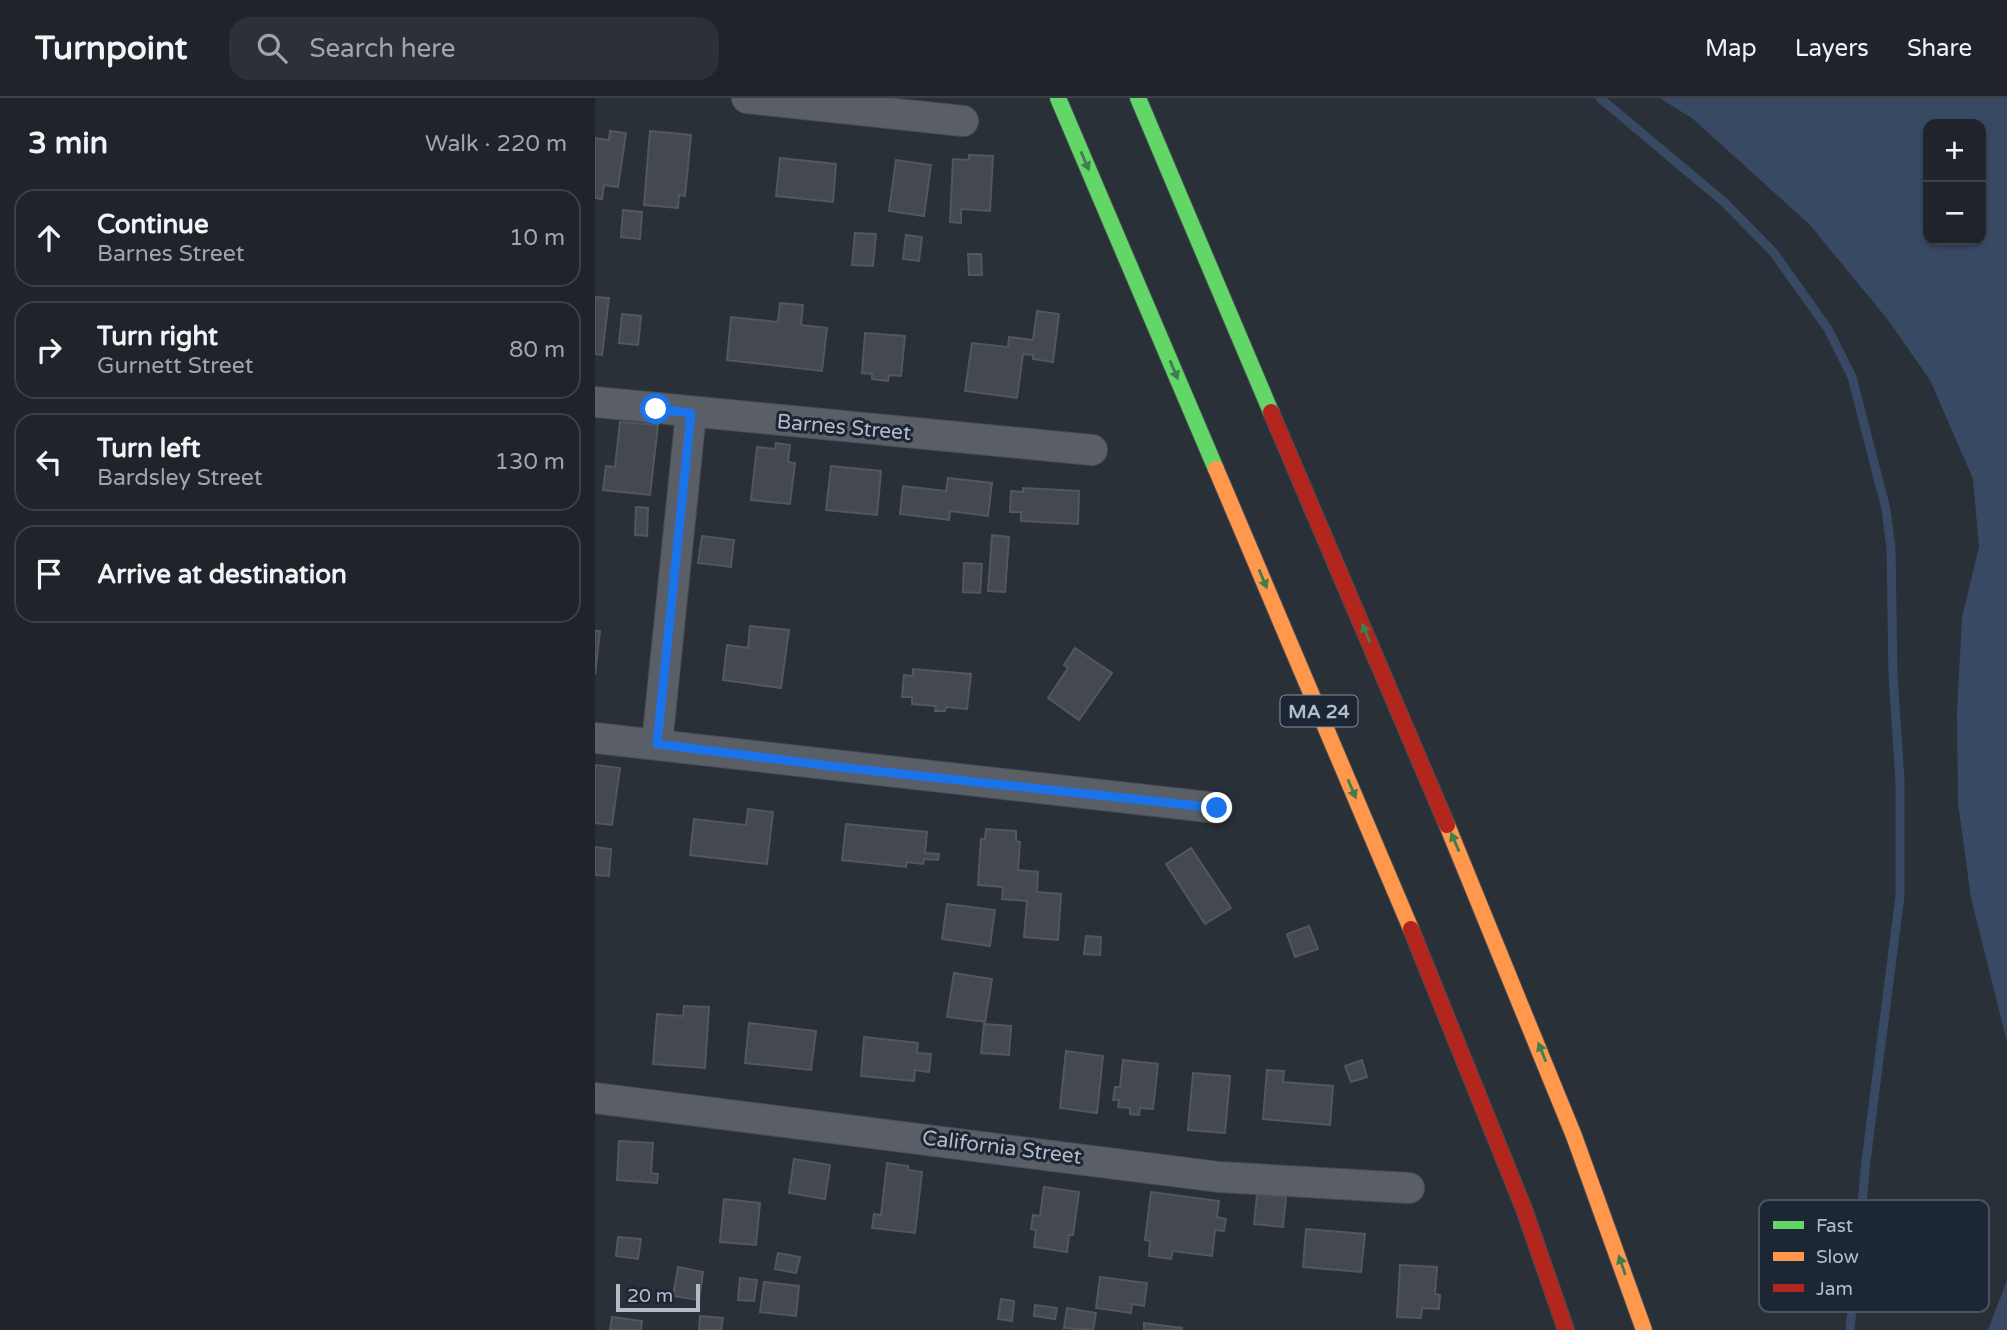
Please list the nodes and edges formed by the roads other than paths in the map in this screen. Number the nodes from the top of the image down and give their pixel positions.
1 (747, 98) edge
2 (1058, 98) edge
3 (1138, 98) edge
4 (963, 121) dead end
5 (595, 402) edge
6 (691, 413) junction
7 (1093, 450) dead end
8 (595, 738) edge
9 (657, 744) junction
10 (1217, 808) dead end
11 (595, 1098) edge
12 (1409, 1188) dead end
13 (1566, 1330) edge
14 (1643, 1330) edge

1 - 4 street
2 -> 13 highway, MA 24
14 -> 3 highway
5 - 6 street, Barnes Street
6 - 7 street, Barnes Street
6 - 9 street
8 - 9 street
9 - 10 street
11 - 12 street, California Street

